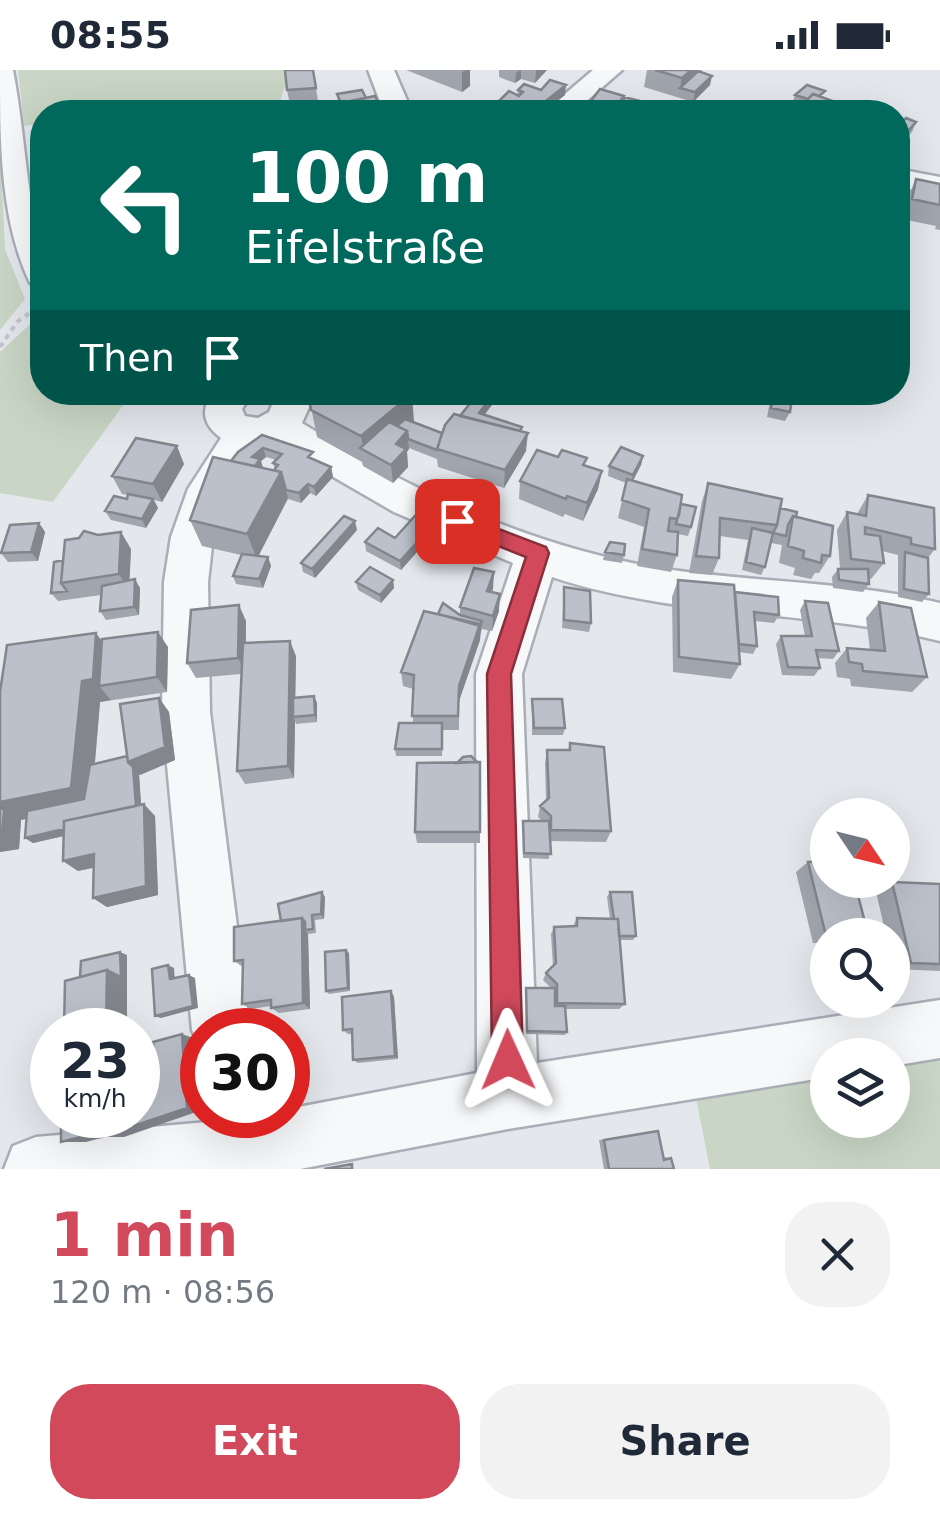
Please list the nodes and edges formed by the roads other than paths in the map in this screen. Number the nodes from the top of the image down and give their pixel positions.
1 (0, 70) edge
2 (381, 70) edge
3 (609, 70) edge
4 (393, 100) edge
5 (573, 100) edge
6 (910, 180) edge
7 (940, 186) edge
8 (30, 255) edge
9 (263, 407) edge
10 (538, 553) junction
11 (940, 622) edge
12 (219, 1008) edge
13 (940, 1030) edge
14 (508, 1098) junction
15 (234, 1145) edge
16 (36, 1169) edge

1 - 8 street
2 - 4 street
3 - 5 street
6 - 7 street
9 - 10 street
9 - 12 street
10 - 11 street
10 - 14 street
13 - 14 street
14 - 15 street
15 - 16 street

